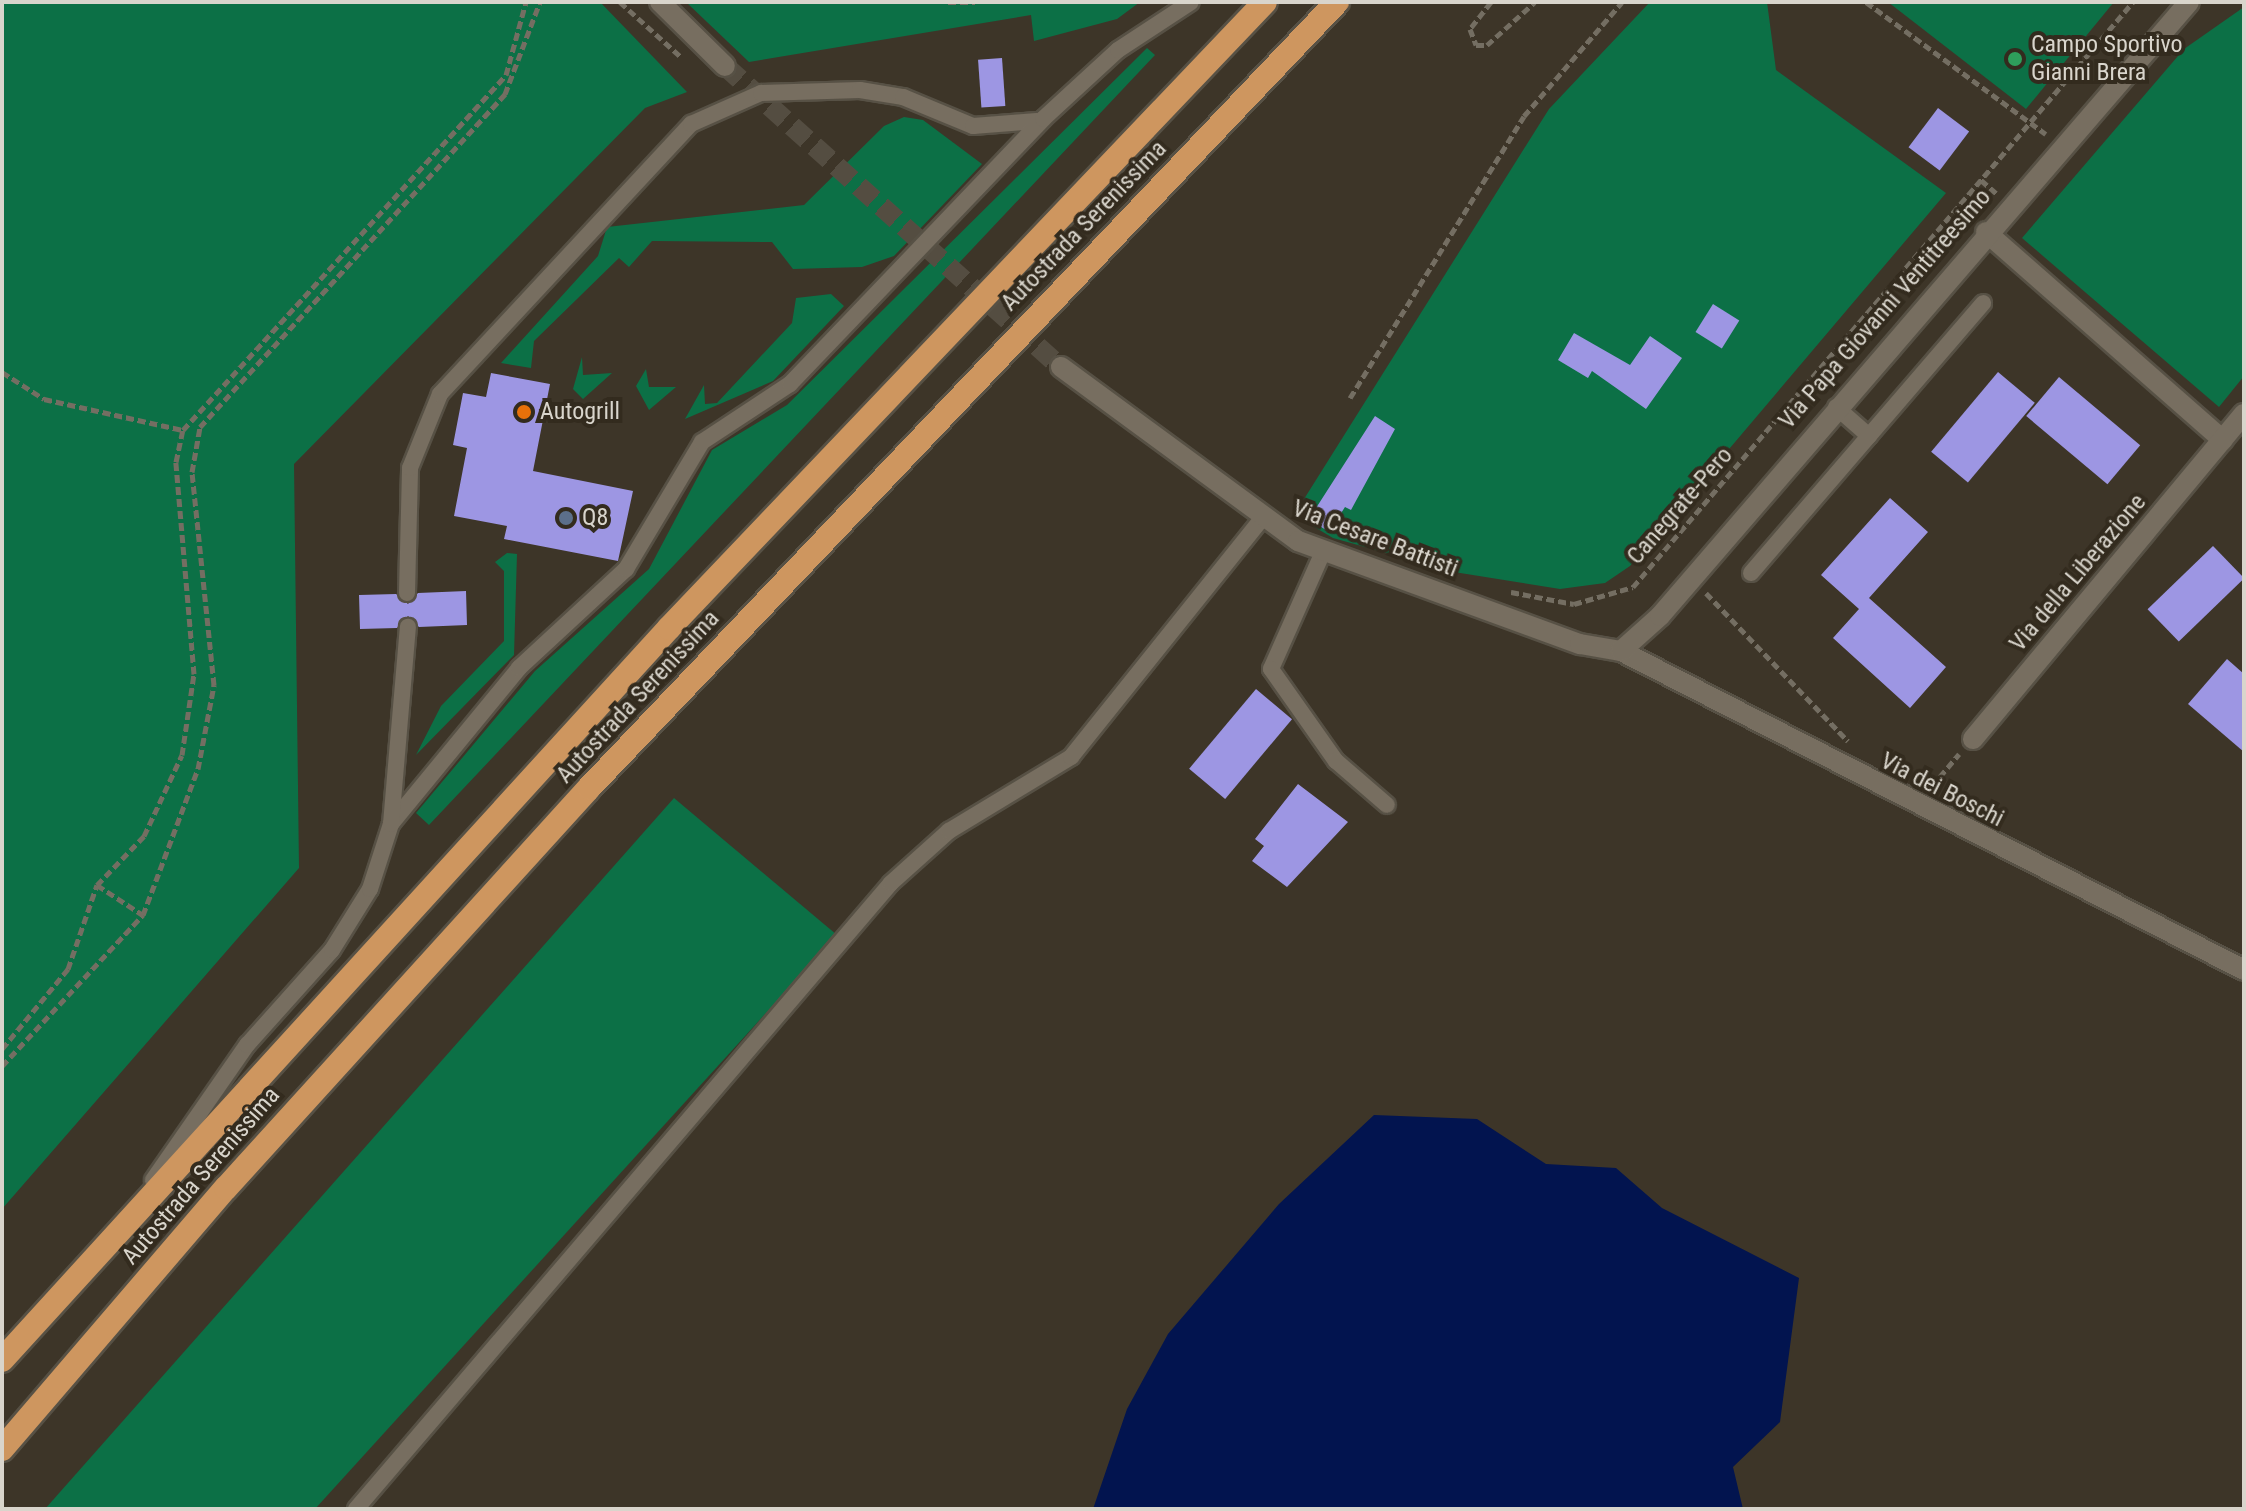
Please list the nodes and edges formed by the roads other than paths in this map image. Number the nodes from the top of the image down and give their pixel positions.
1 (660, 2) edge
2 (1191, 2) edge
3 (1265, 2) edge
4 (1337, 2) edge
5 (2189, 2) edge
6 (725, 66) tunnel mouth
7 (1043, 119) junction
8 (1986, 232) junction
9 (1983, 303) dead end
10 (1061, 367) tunnel mouth
11 (1836, 407) junction
12 (2244, 414) edge
13 (1869, 436) junction
14 (2223, 440) junction
15 (1261, 520) junction
16 (1323, 552) junction
17 (1751, 573) dead end
18 (407, 593) dead end
19 (408, 627) dead end
20 (1621, 651) junction
21 (1973, 739) road end
22 (1387, 805) dead end
23 (391, 824) junction
24 (2244, 970) edge
25 (118, 1231) junction
26 (2, 1360) edge
27 (2, 1449) edge
28 (356, 1509) edge

1 - 6 street
2 - 7 lane
3 - 25 highway, Autostrada Serenissima
4 - 27 highway, Autostrada Serenissima
5 - 8 street, Via Papa Giovanni Ventitreesimo
7 - 18 lane
7 - 23 lane
8 - 11 street, Via Papa Giovanni Ventitreesimo
8 - 14 street
9 - 13 lane
10 - 15 street, Via Cesare Battisti
11 - 13 lane
11 - 20 street, Via Papa Giovanni Ventitreesimo
12 - 14 street, Via della Liberazione
13 - 17 lane
14 - 21 street, Via della Liberazione
15 - 16 street, Via Cesare Battisti
15 - 28 lane
16 - 20 street, Via Cesare Battisti
16 - 22 lane
19 - 23 lane
20 - 24 street, Via dei Boschi
23 - 25 lane
25 - 26 highway, Autostrada Serenissima

